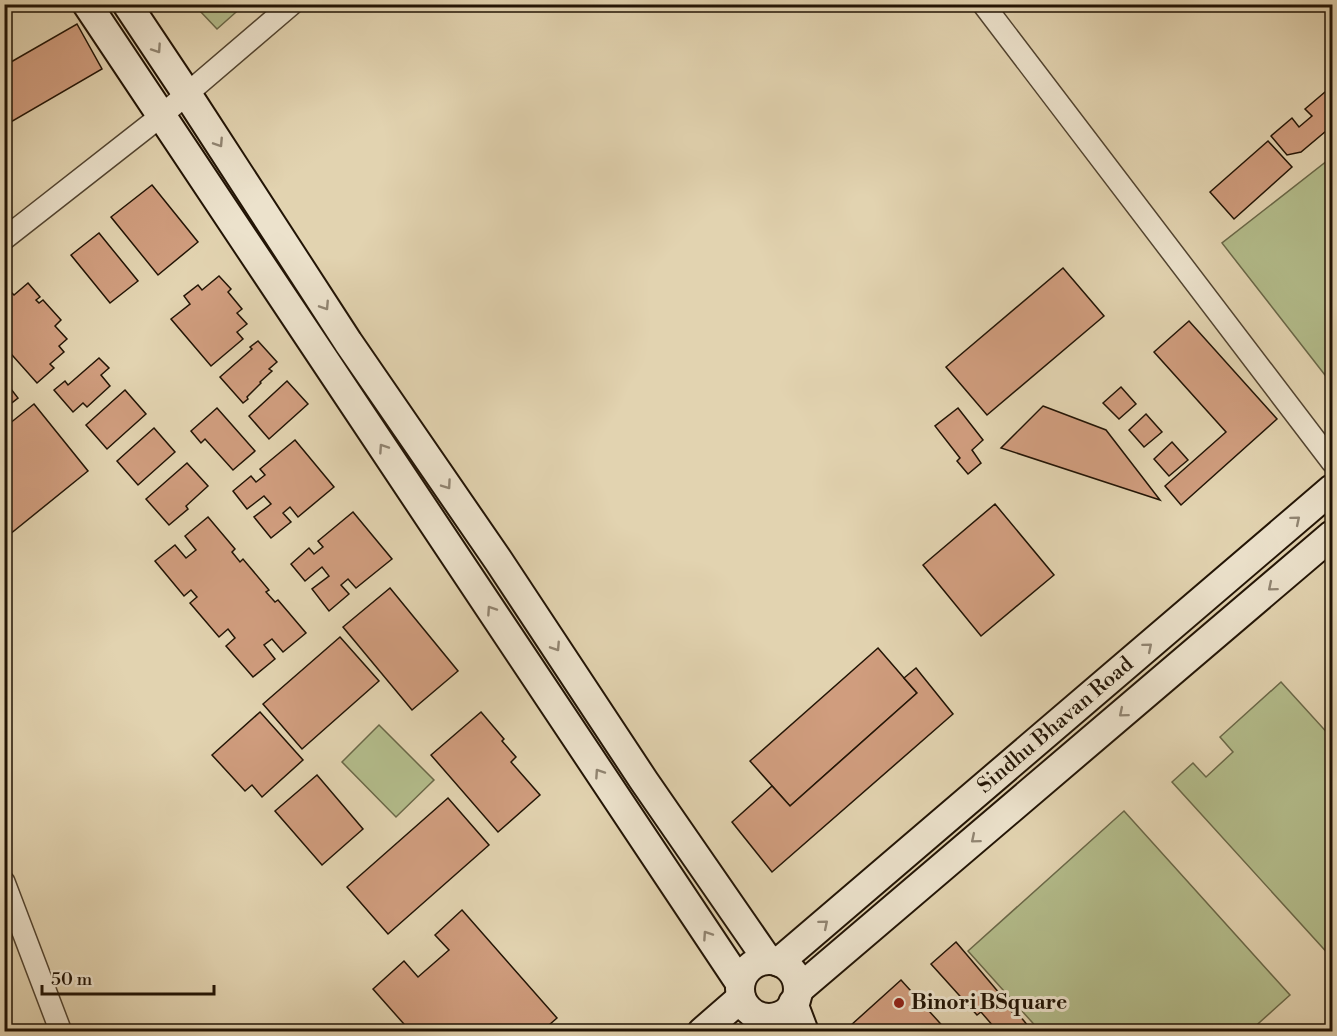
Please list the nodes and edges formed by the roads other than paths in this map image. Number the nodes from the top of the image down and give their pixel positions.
1 (87, 4) edge
2 (127, 4) edge
3 (292, 4) edge
4 (983, 4) edge
5 (187, 94) junction
6 (161, 116) junction
7 (4, 239) edge
8 (1332, 462) edge
9 (1332, 489) edge
10 (1332, 535) edge
11 (4, 882) edge
12 (773, 961) junction
13 (740, 990) junction
14 (774, 1015) edge
15 (61, 1032) edge
16 (702, 1032) edge
17 (804, 1032) edge

1 - 6 street
2 -> 5 street
3 - 5 street
4 - 8 street
5 - 6 street
5 -> 12 street
6 - 7 street
13 -> 6 street
12 -> 9 street, Sindhu Bhavan Road
10 -> 14 street, Sindhu Bhavan Road
11 - 15 street
12 - 13 street
12 - 14 street
13 - 14 street
13 - 16 street
14 - 17 street

